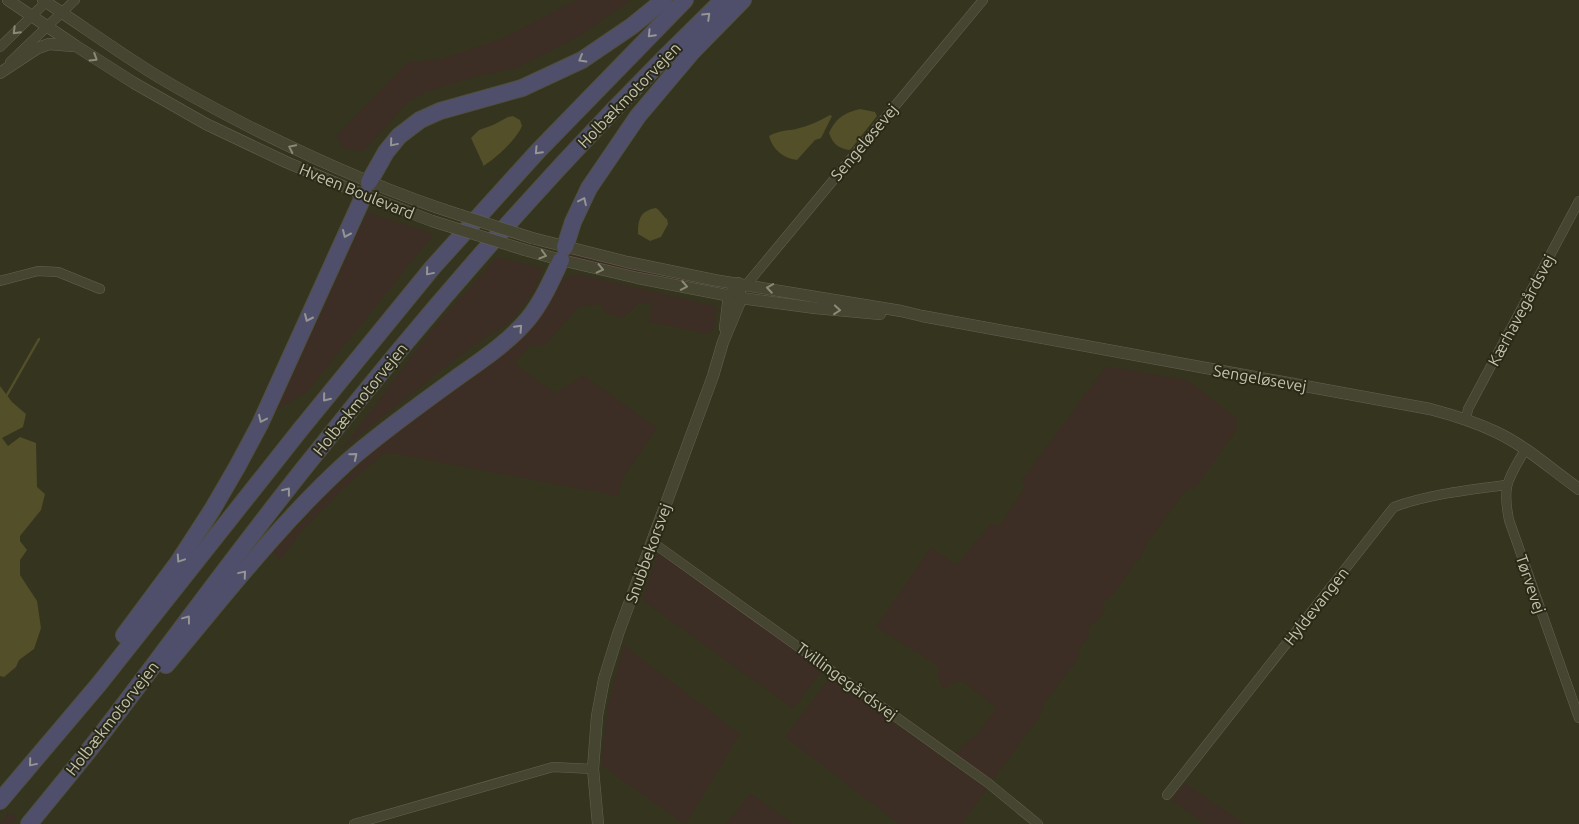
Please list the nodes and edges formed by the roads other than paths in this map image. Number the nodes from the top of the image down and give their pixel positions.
1 (8, 0) edge
2 (75, 0) edge
3 (664, 0) edge
4 (685, 0) edge
5 (723, 0) edge
6 (743, 0) edge
7 (983, 0) edge
8 (46, 1) edge
9 (62, 13) junction
10 (31, 16) junction
11 (47, 27) junction
12 (76, 46) junction
13 (0, 47) edge
14 (0, 72) edge
15 (366, 188) junction
16 (1579, 201) edge
17 (563, 253) junction
18 (0, 281) edge
19 (742, 284) junction
20 (100, 289) dead end
21 (735, 297) junction
22 (922, 316) junction
23 (1466, 419) junction
24 (1525, 450) junction
25 (1506, 485) junction
26 (1579, 489) edge
27 (652, 542) junction
28 (1579, 718) edge
29 (64, 726) junction
30 (106, 728) junction
31 (592, 769) junction
32 (1167, 795) dead end
33 (0, 801) edge
34 (29, 824) edge
35 (354, 824) edge
36 (598, 824) edge
37 (1038, 824) edge

1 - 10 street, Hveen Boulevard
2 - 9 street
3 -> 15 highway
4 -> 29 highway, Holbækmotorvejen
30 -> 5 highway, Holbækmotorvejen
17 -> 6 highway
7 - 19 street, Sengeløsevej
8 - 9 street, Hveen Boulevard
8 - 10 street
9 - 11 street
15 -> 9 street, Hveen Boulevard
10 - 11 street, Hveen Boulevard
10 -> 13 street
11 - 12 street, Hveen Boulevard
11 - 14 street
12 - 14 street
12 -> 15 street, Hveen Boulevard
15 - 17 street, Hveen Boulevard, bridge
15 -> 17 street, Hveen Boulevard, bridge
15 -> 29 highway
16 - 23 street, Kærhavegårdsvej
17 - 19 street, Hveen Boulevard
17 -> 21 street, Hveen Boulevard
30 -> 17 highway
18 - 20 street
19 - 21 street
22 -> 19 street, Sengeløsevej
21 -> 22 street, Sengeløsevej
21 - 27 street, Snubbekorsvej
22 - 23 street, Sengeløsevej
23 - 24 street, Sengeløsevej
24 - 25 street, Tørvevej
24 - 26 street, Sengeløsevej
25 - 28 street, Tørvevej
25 - 32 street, Hyldevangen
27 - 31 street, Snubbekorsvej
27 - 37 street, Tvillingegårdsvej
29 -> 33 highway, Holbækmotorvejen
30 - 34 highway, Holbækmotorvejen
31 - 35 street
31 - 36 street, Snubbekorsvej

